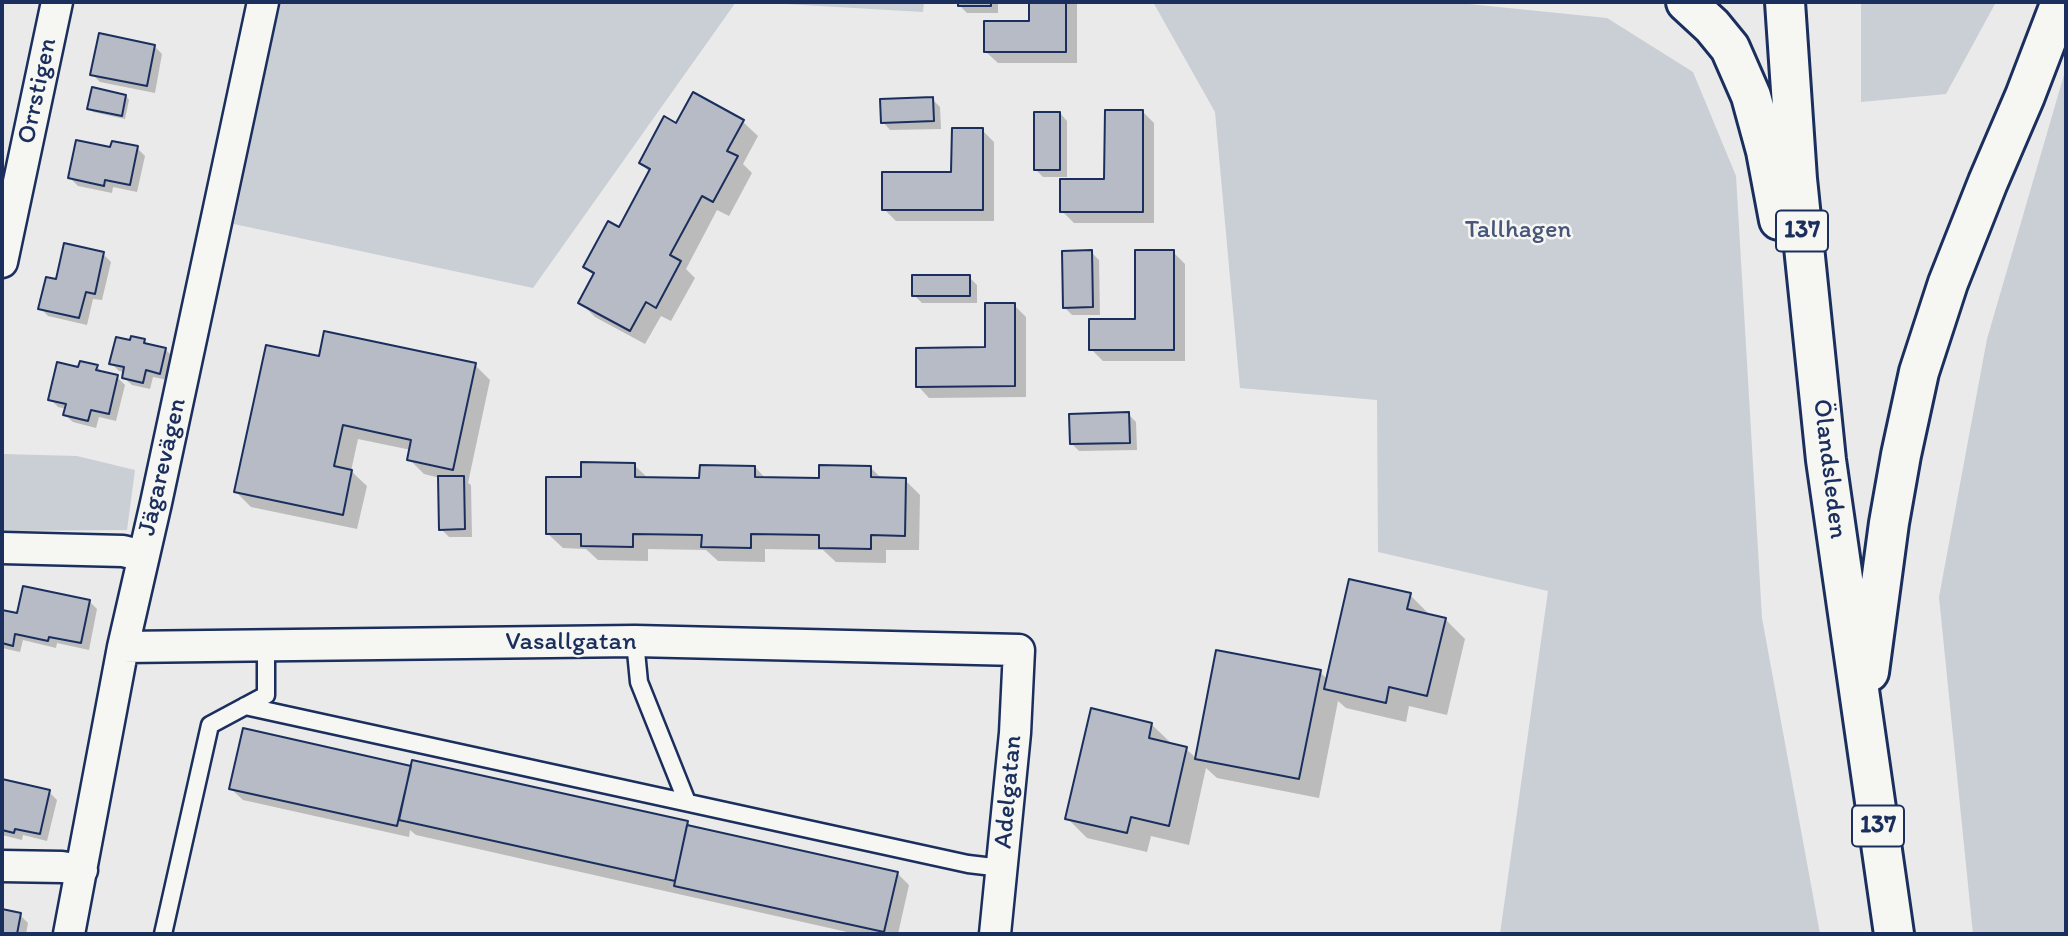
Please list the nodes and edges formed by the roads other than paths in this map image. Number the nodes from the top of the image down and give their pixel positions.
1 (57, 2) edge
2 (263, 2) edge
3 (1686, 2) edge
4 (1785, 2) edge
5 (2061, 2) edge
6 (2, 262) edge
7 (1826, 460) junction
8 (2, 548) edge
9 (143, 556) junction
10 (635, 641) junction
11 (266, 645) junction
12 (123, 647) junction
13 (1019, 650) joint
14 (245, 706) junction
15 (1863, 719) junction
16 (687, 803) junction
17 (2, 866) edge
18 (1002, 868) junction
19 (82, 870) junction
20 (69, 934) edge
21 (163, 934) edge
22 (995, 934) edge
23 (1894, 934) edge

1 - 6 street, Orrstigen
2 - 9 street, Jägarevägen
3 - 7 main road
4 - 7 main road, Ölandsleden / 137
5 - 15 main road
7 - 15 main road, Ölandsleden / 137
8 - 9 street
9 - 12 street, Jägarevägen
10 - 11 street, Vasallgatan
10 - 13 street, Vasallgatan
10 - 16 lane
11 - 12 street, Vasallgatan
11 - 14 lane
12 - 19 street, Jägarevägen
13 - 18 street, Adelgatan
14 - 16 lane
14 - 21 lane
15 - 23 main road, Ölandsleden / 137
16 - 18 lane
17 - 19 street
18 - 22 street, Adelgatan
19 - 20 street, Jägarevägen

